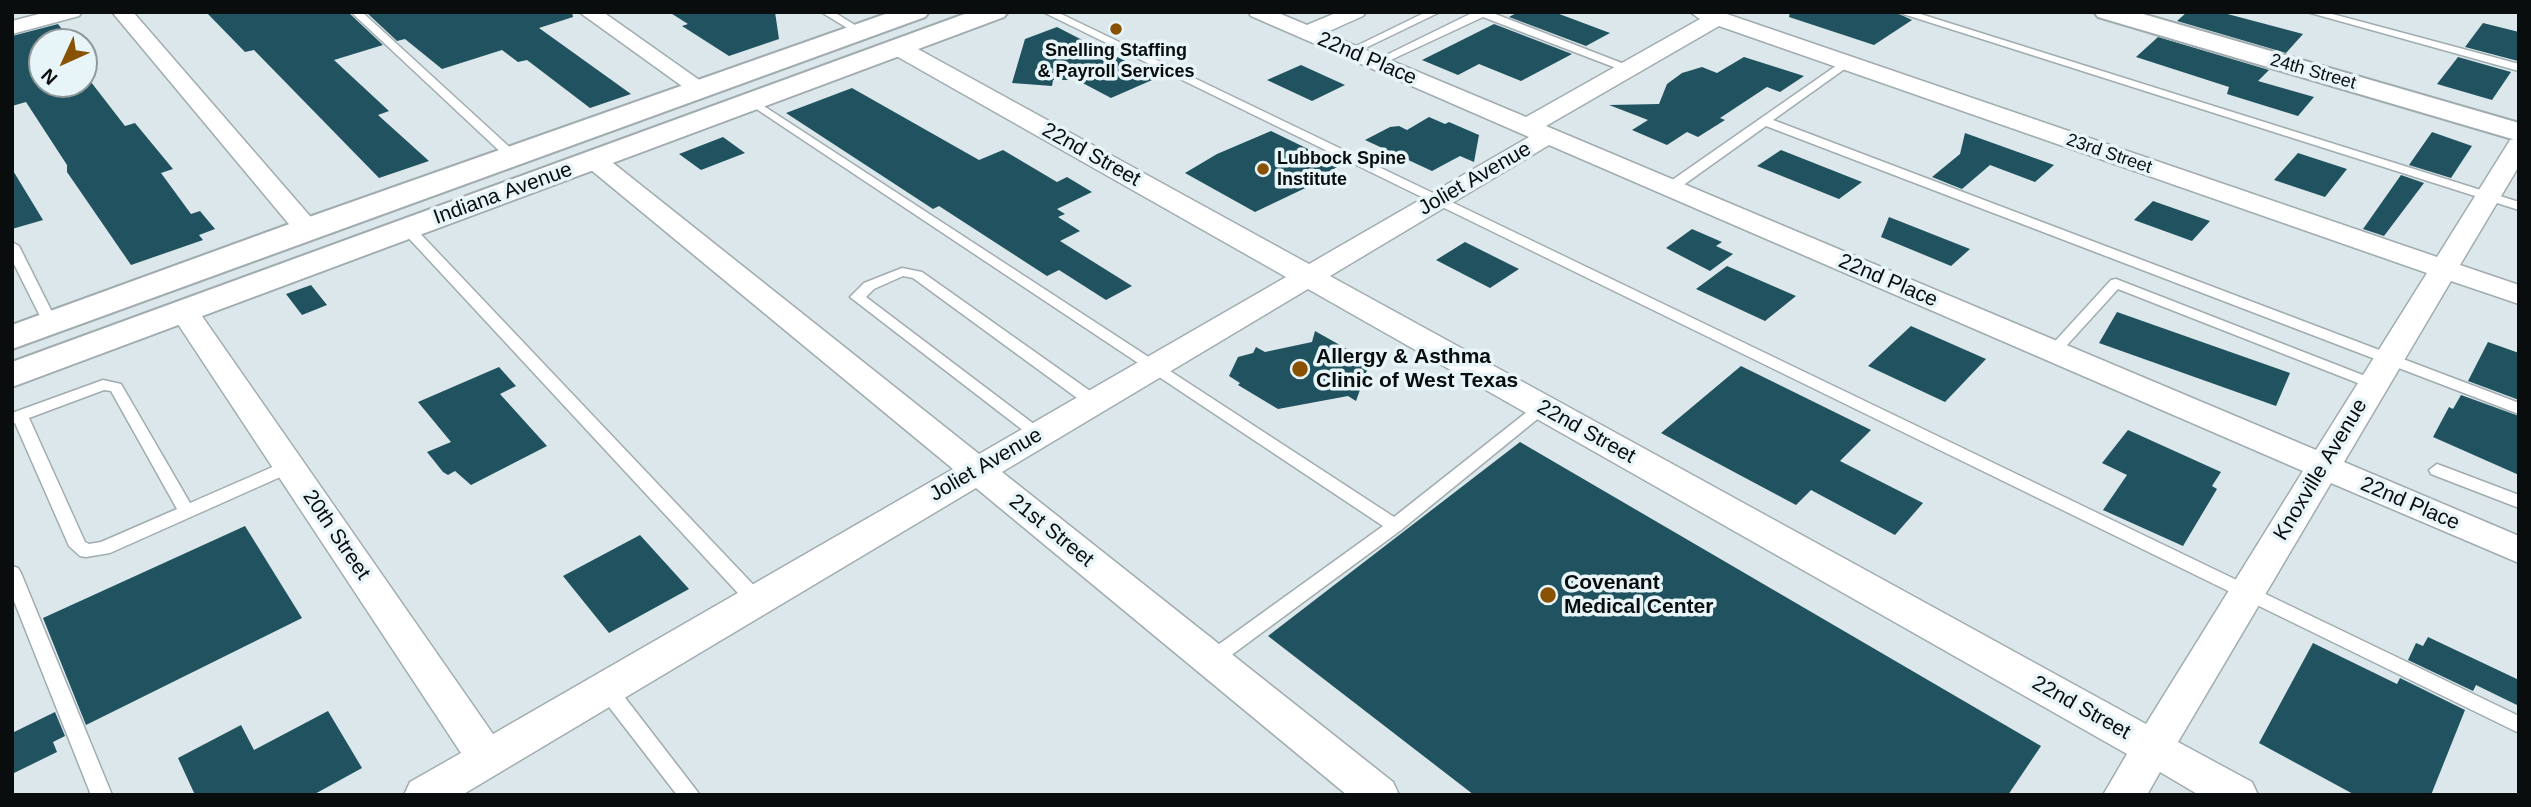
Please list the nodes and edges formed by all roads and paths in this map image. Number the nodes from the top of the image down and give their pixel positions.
1 (72, 12) edge
2 (122, 12) edge
3 (356, 12) edge
4 (589, 12) edge
5 (826, 12) edge
6 (916, 12) edge
7 (956, 12) edge
8 (995, 12) edge
9 (1048, 12) edge
10 (1258, 12) edge
11 (1434, 12) edge
12 (1757, 12) edge
13 (1902, 12) edge
14 (2107, 12) edge
15 (2312, 12) edge
16 (1482, 13) edge
17 (1343, 14) edge
18 (1717, 18) edge
19 (12, 27) edge
20 (858, 33) junction
21 (1307, 33) junction
22 (898, 48) junction
23 (1349, 52) junction
24 (1376, 63) junction
25 (1847, 63) junction
26 (2519, 68) edge
27 (1628, 69) junction
28 (701, 89) junction
29 (760, 99) junction
30 (1764, 121) junction
31 (1537, 132) junction
32 (2519, 132) edge
33 (2519, 145) edge
34 (512, 156) junction
35 (594, 160) junction
36 (1670, 188) junction
37 (2487, 196) junction
38 (1436, 201) junction
39 (2519, 206) edge
40 (307, 229) junction
41 (408, 229) junction
42 (12, 246) edge
43 (2443, 269) junction
44 (1308, 276) junction
45 (2519, 295) edge
46 (185, 312) junction
47 (51, 324) junction
48 (12, 338) edge
49 (2053, 352) junction
50 (1153, 367) junction
51 (2381, 372) junction
52 (12, 376) edge
53 (1094, 402) junction
54 (1543, 408) junction
55 (2519, 409) edge
56 (16, 418) edge
57 (1039, 434) junction
58 (21, 439) edge
59 (290, 466) junction
60 (2323, 467) junction
61 (2437, 470) dead end
62 (977, 471) junction
63 (2519, 502) edge
64 (187, 512) junction
65 (1395, 526) junction
66 (2519, 550) edge
67 (12, 573) edge
68 (2246, 592) junction
69 (756, 600) junction
70 (1211, 660) junction
71 (606, 688) junction
72 (2519, 724) edge
73 (2152, 748) junction
74 (487, 758) junction
75 (102, 795) edge
76 (425, 795) edge
77 (690, 795) edge
78 (1378, 795) edge
79 (2124, 795) edge
80 (2237, 795) edge

1 - 19 street
2 - 40 street
3 - 34 lane
4 - 28 street
5 - 20 lane
6 - 20 main road, Indiana Avenue
7 - 29 main road
8 - 22 main road, Indiana Avenue
9 - 38 lane
10 - 21 street, 22nd Place
11 - 23 lane
12 - 18 street, Joliet Avenue
13 - 37 lane
14 - 32 main road, 24th Street
15 - 26 lane
16 - 24 lane
16 - 27 lane
17 - 21 street
18 - 25 street, 23rd Street
18 - 27 street, Joliet Avenue
20 - 28 main road, Indiana Avenue
20 - 35 main road
21 - 23 street, 22nd Place
22 - 29 main road, Indiana Avenue
22 - 44 street, 22nd Street
23 - 24 street, 22nd Place
24 - 31 street, 22nd Place
25 - 30 lane
25 - 43 street, 23rd Street
27 - 31 street, Joliet Avenue
28 - 34 main road, Indiana Avenue
29 - 35 main road, Indiana Avenue
29 - 50 lane
30 - 36 lane
30 - 51 lane
31 - 36 street, 22nd Place
31 - 38 street, Joliet Avenue
33 - 37 street, Knoxville Avenue
34 - 40 main road, Indiana Avenue
35 - 41 main road, Indiana Avenue
35 - 62 street, 21st Street
36 - 49 street, 22nd Place
37 - 39 lane
37 - 43 street, Knoxville Avenue
38 - 44 street, Joliet Avenue
38 - 68 lane
40 - 47 main road, Indiana Avenue
41 - 46 main road, Indiana Avenue
41 - 69 lane
42 - 47 lane
43 - 45 street, 23rd Street
43 - 51 street, Knoxville Avenue
44 - 50 street, Joliet Avenue
44 - 54 street, 22nd Street
46 - 52 main road, Indiana Avenue
46 - 59 street, 20th Street
47 - 48 main road, Indiana Avenue
49 - 51 lane
49 - 60 street, 22nd Place
50 - 53 street, Joliet Avenue
50 - 65 lane
51 - 55 lane
51 - 60 street, Knoxville Avenue
53 - 57 street, Joliet Avenue
53 - 57 lane
54 - 65 lane
54 - 73 street, 22nd Street
56 - 58 lane
56 - 64 lane
57 - 62 street, Joliet Avenue
58 - 64 lane
59 - 64 lane
59 - 74 street, 20th Street
60 - 66 street, 22nd Place
60 - 68 street, Knoxville Avenue
61 - 63 lane
62 - 69 street, Joliet Avenue
62 - 70 street, 21st Street
65 - 70 lane
67 - 75 lane
68 - 72 lane
68 - 73 street, Knoxville Avenue
69 - 71 street, Joliet Avenue
70 - 78 street, 21st Street
71 - 74 street, Joliet Avenue
71 - 77 lane
73 - 79 street, Knoxville Avenue
73 - 80 street, 22nd Street
74 - 76 street, Joliet Avenue

